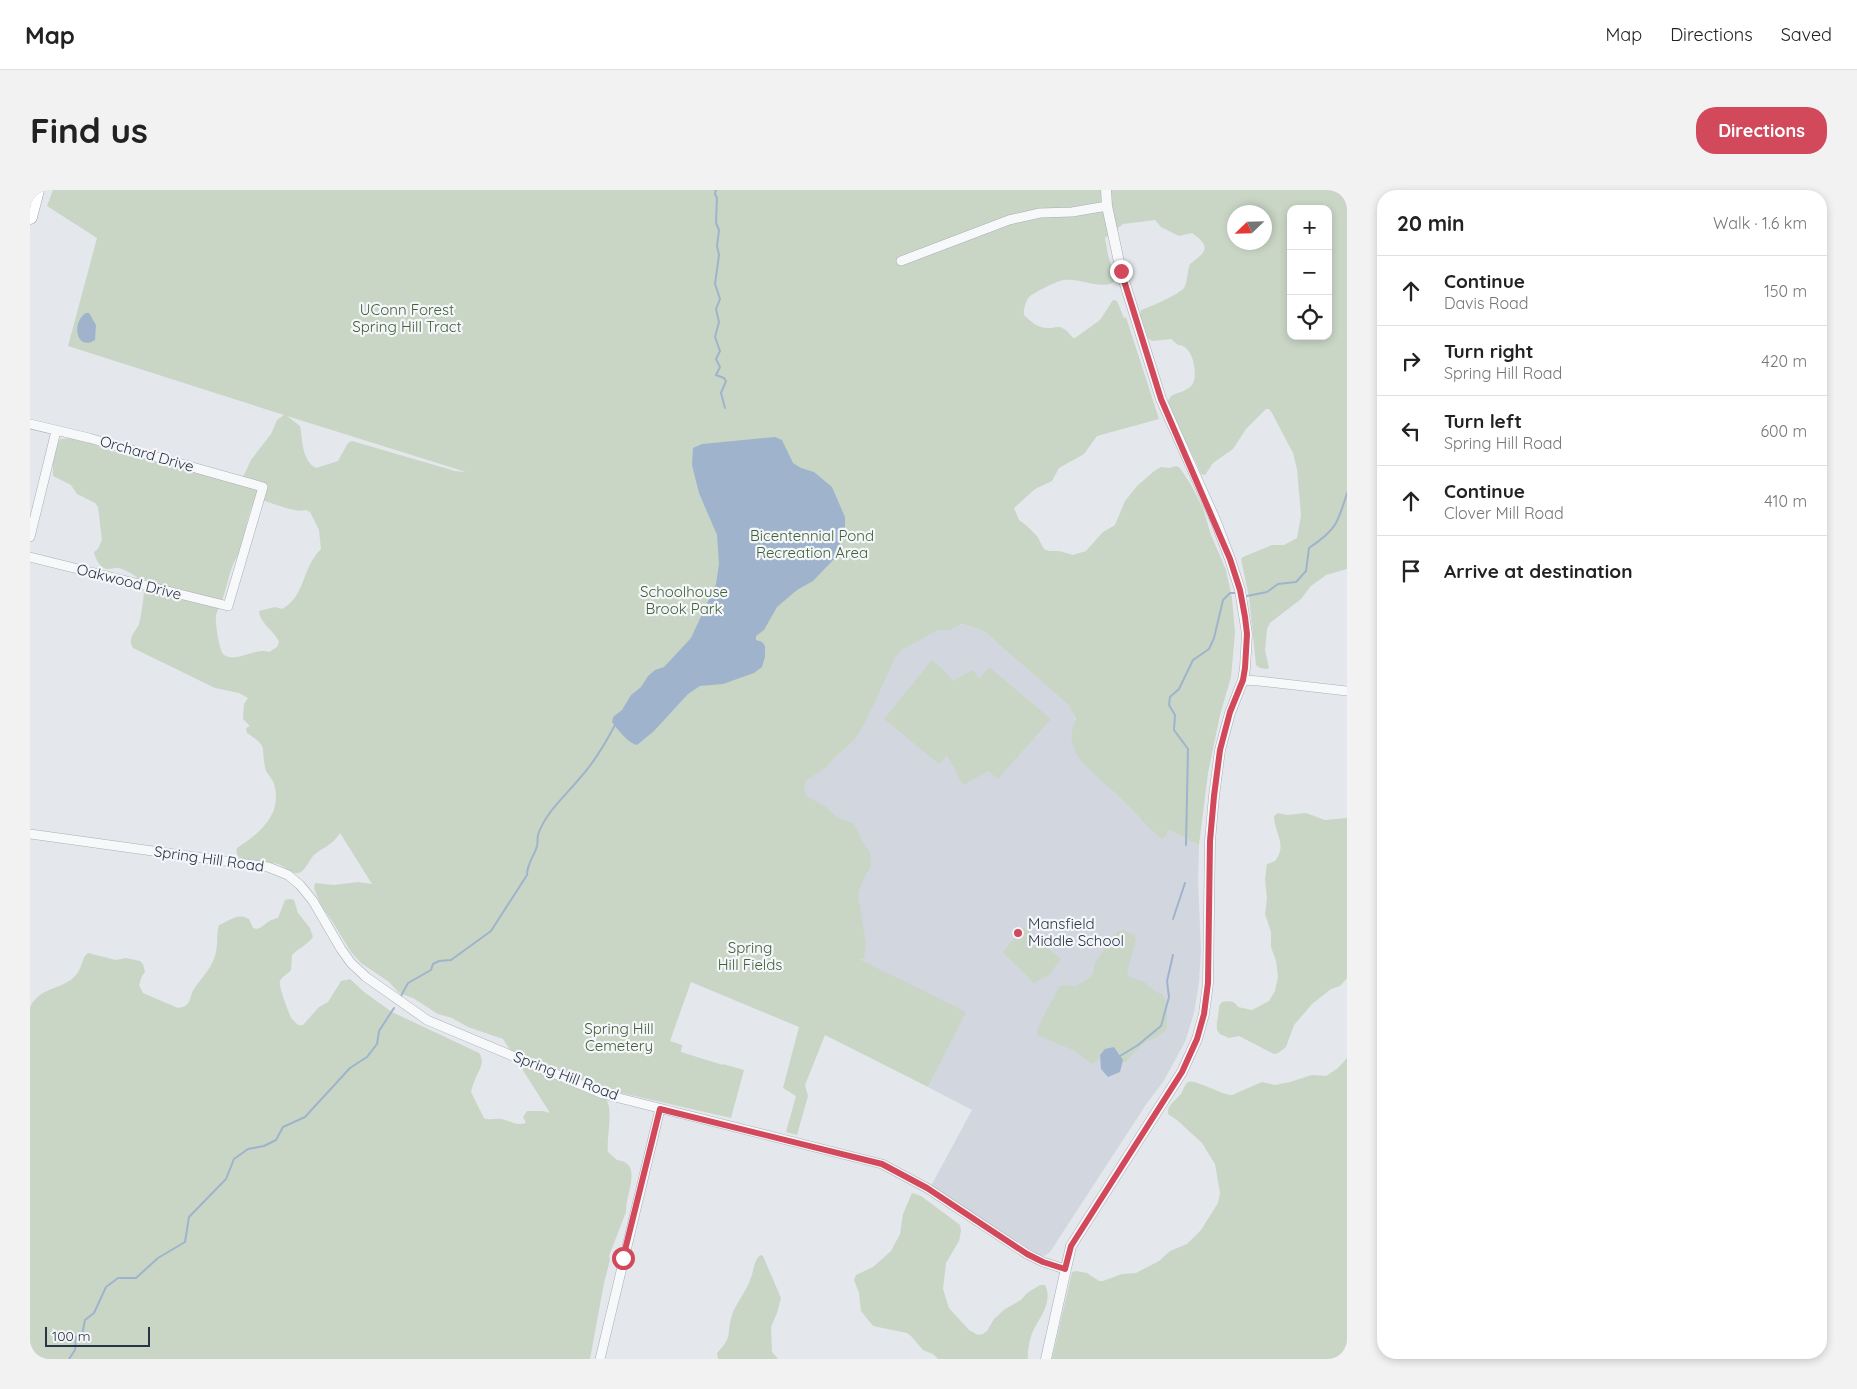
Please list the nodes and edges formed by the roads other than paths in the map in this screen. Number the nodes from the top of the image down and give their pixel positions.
1 (38, 190) edge
2 (1106, 190) edge
3 (1108, 206) junction
4 (30, 217) edge
5 (901, 261) dead end
6 (30, 424) edge
7 (56, 431) junction
8 (30, 536) edge
9 (30, 558) edge
10 (228, 606) joint
11 (1243, 680) junction
12 (1347, 691) edge
13 (30, 834) edge
14 (660, 1109) junction
15 (1065, 1269) junction
16 (600, 1359) edge
17 (1046, 1359) edge

1 - 4 main road
2 - 3 street
3 - 5 street
3 - 11 street
6 - 7 street, Orchard Drive
7 - 8 street
7 - 10 street, Orchard Drive
9 - 10 street, Oakwood Drive
11 - 12 street
11 - 15 street
13 - 14 street, Spring Hill Road
14 - 15 street, Spring Hill Road
14 - 16 street
15 - 17 street

